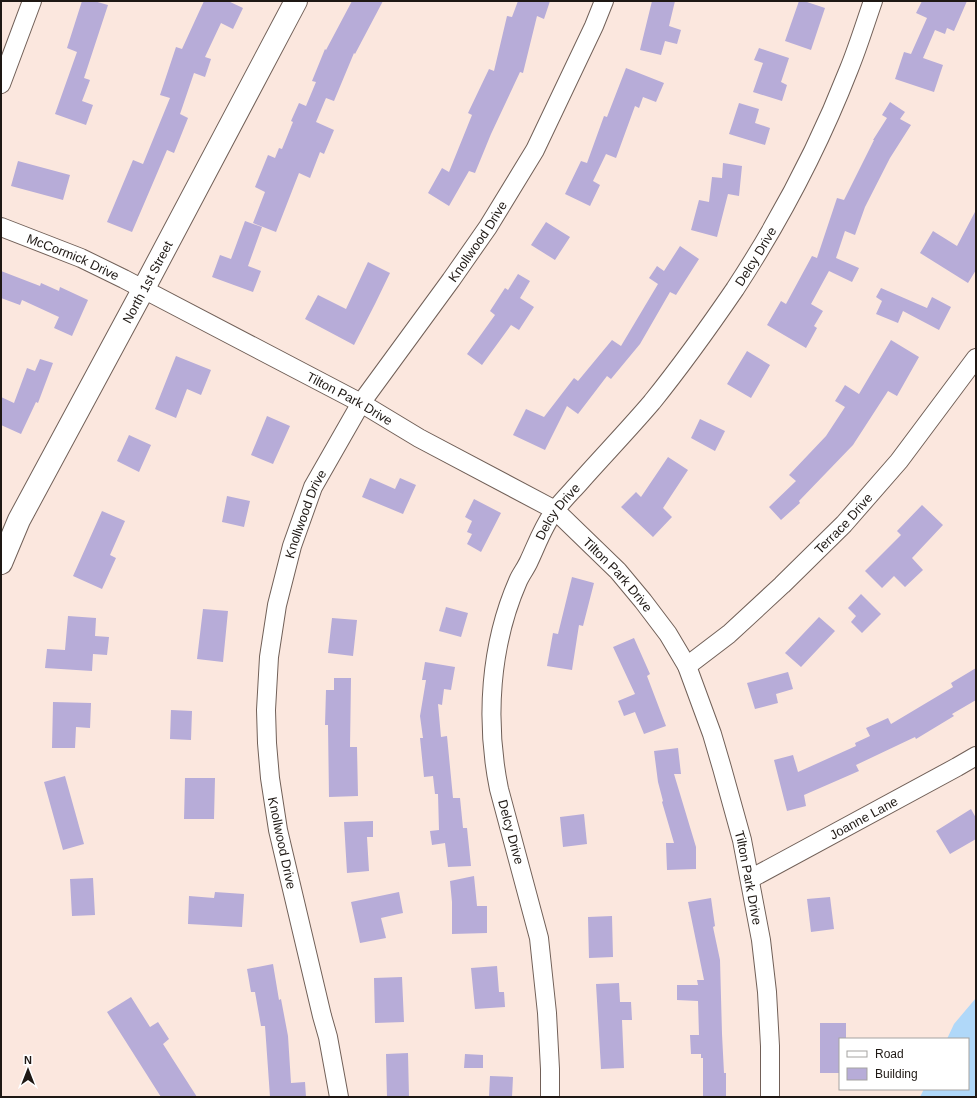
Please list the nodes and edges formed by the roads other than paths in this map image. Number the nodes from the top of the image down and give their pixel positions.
1 (32, 1) edge
2 (296, 1) edge
3 (604, 1) edge
4 (873, 1) edge
5 (1, 84) edge
6 (1, 227) edge
7 (143, 290) junction
8 (976, 358) edge
9 (361, 403) junction
10 (555, 510) junction
11 (1, 563) edge
12 (687, 666) junction
13 (976, 756) edge
14 (750, 879) junction
15 (339, 1097) edge
16 (550, 1097) edge
17 (770, 1097) edge

1 - 5 street
2 - 7 street, North 1st Street
3 - 9 street, Knollwood Drive
4 - 10 street, Delcy Drive
6 - 7 street, McCormick Drive
7 - 9 street, Tilton Park Drive
7 - 11 street, North 1st Street
8 - 12 street, Terrace Drive
9 - 10 street, Tilton Park Drive
9 - 15 street, Knollwood Drive
10 - 12 street, Tilton Park Drive
10 - 16 street, Delcy Drive
12 - 14 street, Tilton Park Drive
13 - 14 street, Joanne Lane
14 - 17 street, Tilton Park Drive

